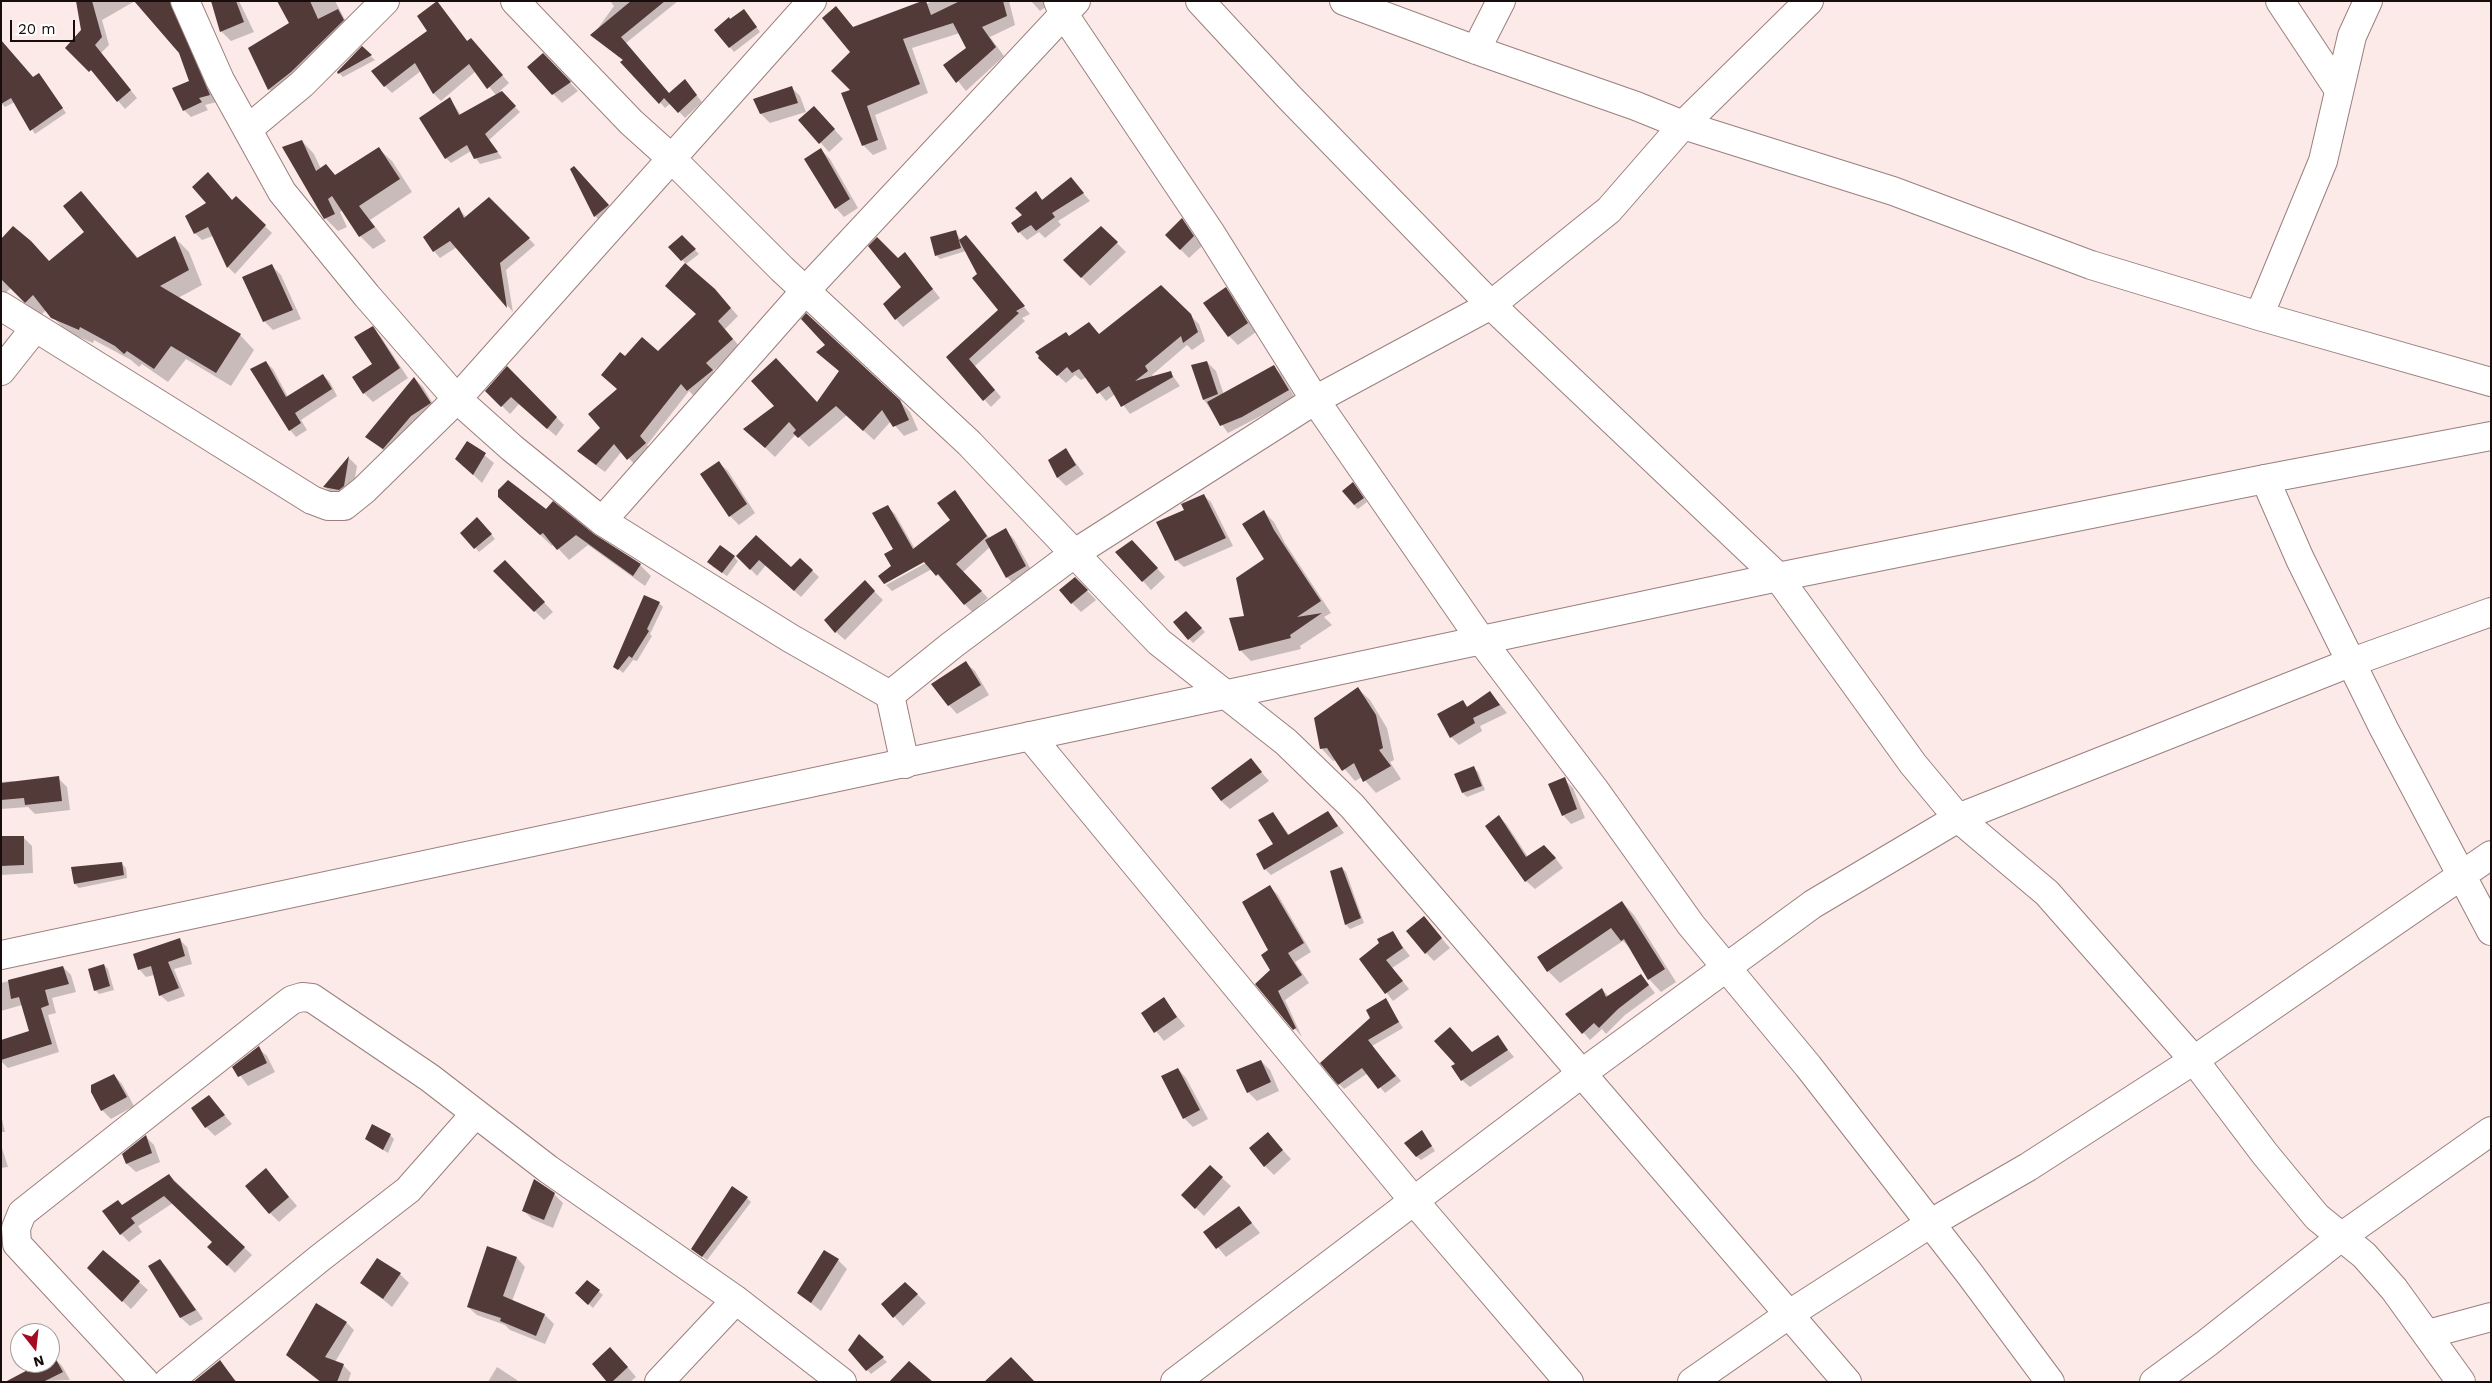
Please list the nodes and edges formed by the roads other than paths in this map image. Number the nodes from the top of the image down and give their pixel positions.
1 (185, 1) edge
2 (385, 1) edge
3 (515, 1) edge
4 (812, 1) edge
5 (1200, 1) edge
6 (1344, 1) edge
7 (1501, 1) edge
8 (1809, 1) edge
9 (2280, 1) edge
10 (2368, 1) edge
11 (1066, 5) edge
12 (1476, 50) junction
13 (2339, 90) junction
14 (1684, 125) junction
15 (248, 130) junction
16 (671, 158) junction
17 (806, 290) junction
18 (1491, 305) junction
19 (1, 306) edge
20 (2259, 316) junction
21 (35, 328) junction
22 (1, 371) edge
23 (2491, 382) edge
24 (458, 399) junction
25 (1315, 400) junction
26 (2491, 436) edge
27 (2265, 478) junction
28 (602, 521) junction
29 (1075, 553) junction
30 (1778, 577) junction
31 (2491, 612) edge
32 (1480, 640) junction
33 (2352, 662) junction
34 (1227, 693) junction
35 (890, 695) junction
36 (1030, 736) junction
37 (905, 764) junction
38 (1958, 818) junction
39 (2491, 855) edge
40 (2461, 874) junction
41 (2491, 931) edge
42 (1, 955) edge
43 (1726, 967) junction
44 (2194, 1060) junction
45 (1581, 1074) junction
46 (475, 1114) junction
47 (2491, 1130) edge
48 (1414, 1201) junction
49 (1931, 1224) junction
50 (2341, 1237) junction
51 (736, 1300) junction
52 (1790, 1313) junction
53 (2491, 1317) edge
54 (2428, 1334) junction
55 (144, 1382) edge
56 (168, 1382) edge
57 (659, 1382) edge
58 (842, 1382) edge
59 (1175, 1382) edge
60 (1569, 1382) edge
61 (1692, 1382) edge
62 (1847, 1382) edge
63 (2050, 1382) edge
64 (2154, 1382) edge
65 (2461, 1382) edge

1 - 15 main road
2 - 15 main road
3 - 16 main road
4 - 16 main road
5 - 18 main road
6 - 12 main road
7 - 12 main road
8 - 14 main road
9 - 13 main road
10 - 13 main road
11 - 17 main road
11 - 25 main road
12 - 14 main road
13 - 20 main road
14 - 18 main road
14 - 20 main road
15 - 24 main road
16 - 17 main road
16 - 24 main road
17 - 28 main road
17 - 29 main road
18 - 25 main road
18 - 30 main road
19 - 21 main road
20 - 23 main road
21 - 22 main road
21 - 24 main road
24 - 28 main road
25 - 29 main road
25 - 32 main road
26 - 27 main road
27 - 30 main road
27 - 33 main road
28 - 35 main road
29 - 34 main road
29 - 35 main road
30 - 32 main road
30 - 38 main road
31 - 33 main road
32 - 34 main road
32 - 43 main road
33 - 38 main road
33 - 40 main road
34 - 36 main road
34 - 45 main road
35 - 37 main road
36 - 37 main road
36 - 48 main road
37 - 42 main road
38 - 43 main road
38 - 44 main road
39 - 40 main road
40 - 41 main road
40 - 44 main road
43 - 45 main road
43 - 49 main road
44 - 49 main road
44 - 50 main road
45 - 48 main road
45 - 52 main road
46 - 51 main road
46 - 55 main road
46 - 56 main road
47 - 50 main road
48 - 59 main road
48 - 60 main road
49 - 52 main road
49 - 63 main road
50 - 54 main road
50 - 64 main road
51 - 57 main road
51 - 58 main road
52 - 61 main road
52 - 62 main road
53 - 54 main road
54 - 65 main road

